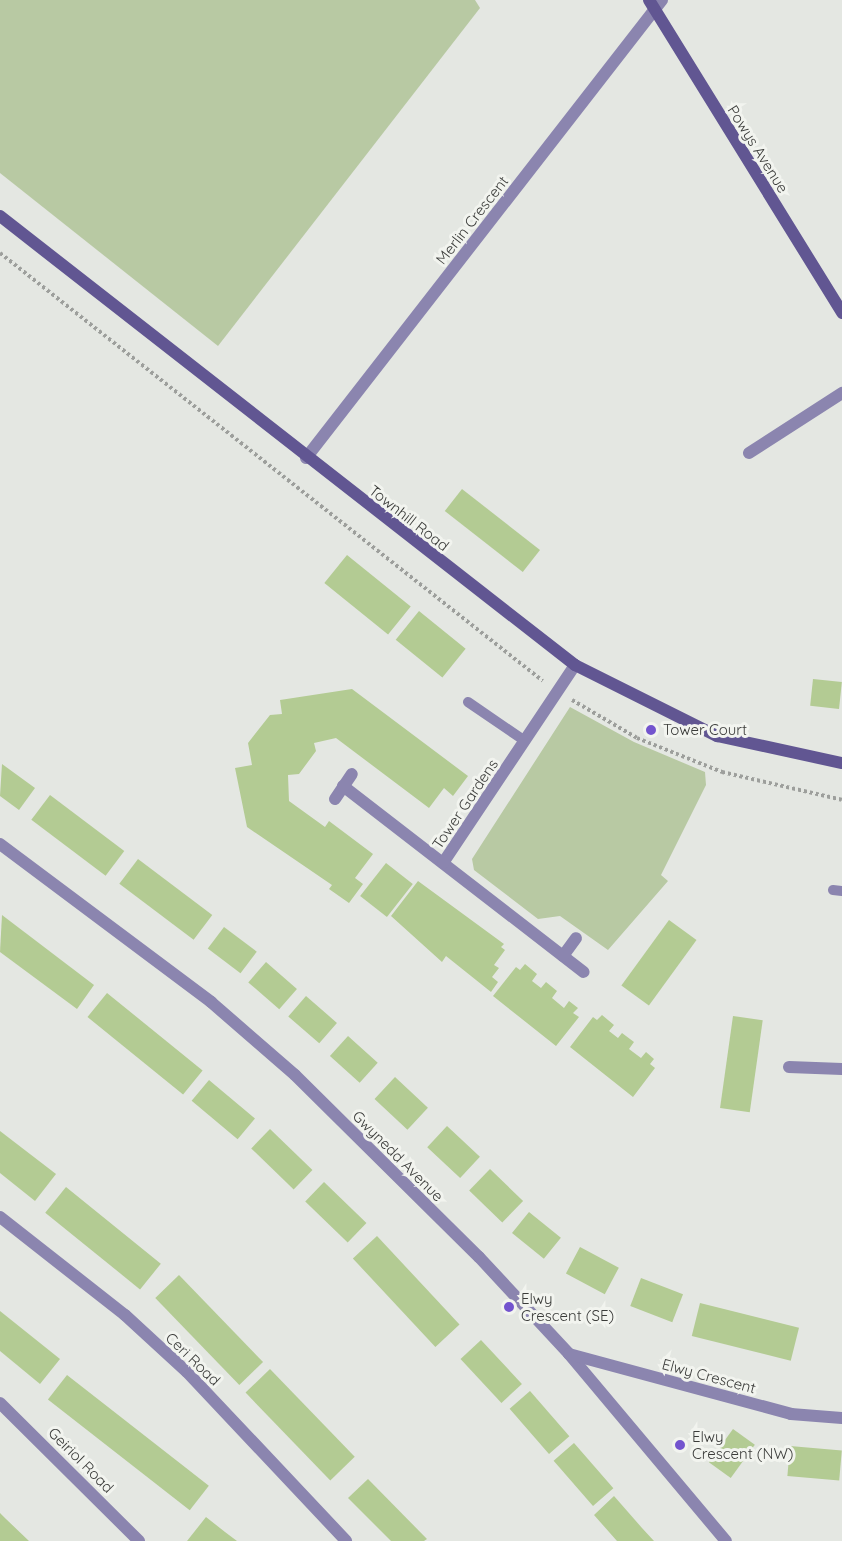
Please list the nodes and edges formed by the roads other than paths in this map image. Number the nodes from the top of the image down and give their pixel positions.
1 (655, 3) edge
2 (0, 216) edge
3 (842, 313) edge
4 (842, 393) edge
5 (749, 453) dead end
6 (306, 458) junction
7 (575, 664) junction
8 (468, 702) dead end
9 (525, 741) junction
10 (842, 763) edge
11 (352, 774) dead end
12 (344, 786) junction
13 (335, 799) dead end
14 (0, 844) edge
15 (443, 863) junction
16 (576, 938) dead end
17 (563, 956) junction
18 (584, 972) dead end
19 (789, 1067) dead end
20 (842, 1069) edge
21 (0, 1217) edge
22 (569, 1354) junction
23 (0, 1403) edge
24 (842, 1418) edge
25 (140, 1541) edge
26 (346, 1541) edge
27 (726, 1541) edge

1 - 3 street, Powys Avenue
1 - 6 street, Merlin Crescent
2 - 6 street, Townhill Road
4 - 5 street
6 - 7 street, Townhill Road
7 - 9 street, Tower Gardens
7 - 10 street, Townhill Road
8 - 9 lane
9 - 15 street, Tower Gardens
11 - 12 street
12 - 13 street
12 - 15 street
14 - 22 street, Gwynedd Avenue
15 - 17 street, Tower Gardens
16 - 17 street
17 - 18 street, Tower Gardens
19 - 20 street
21 - 26 street, Ceri Road
22 - 24 street, Elwy Crescent
22 - 27 street, Gwynedd Avenue
23 - 25 street, Geiriol Road

